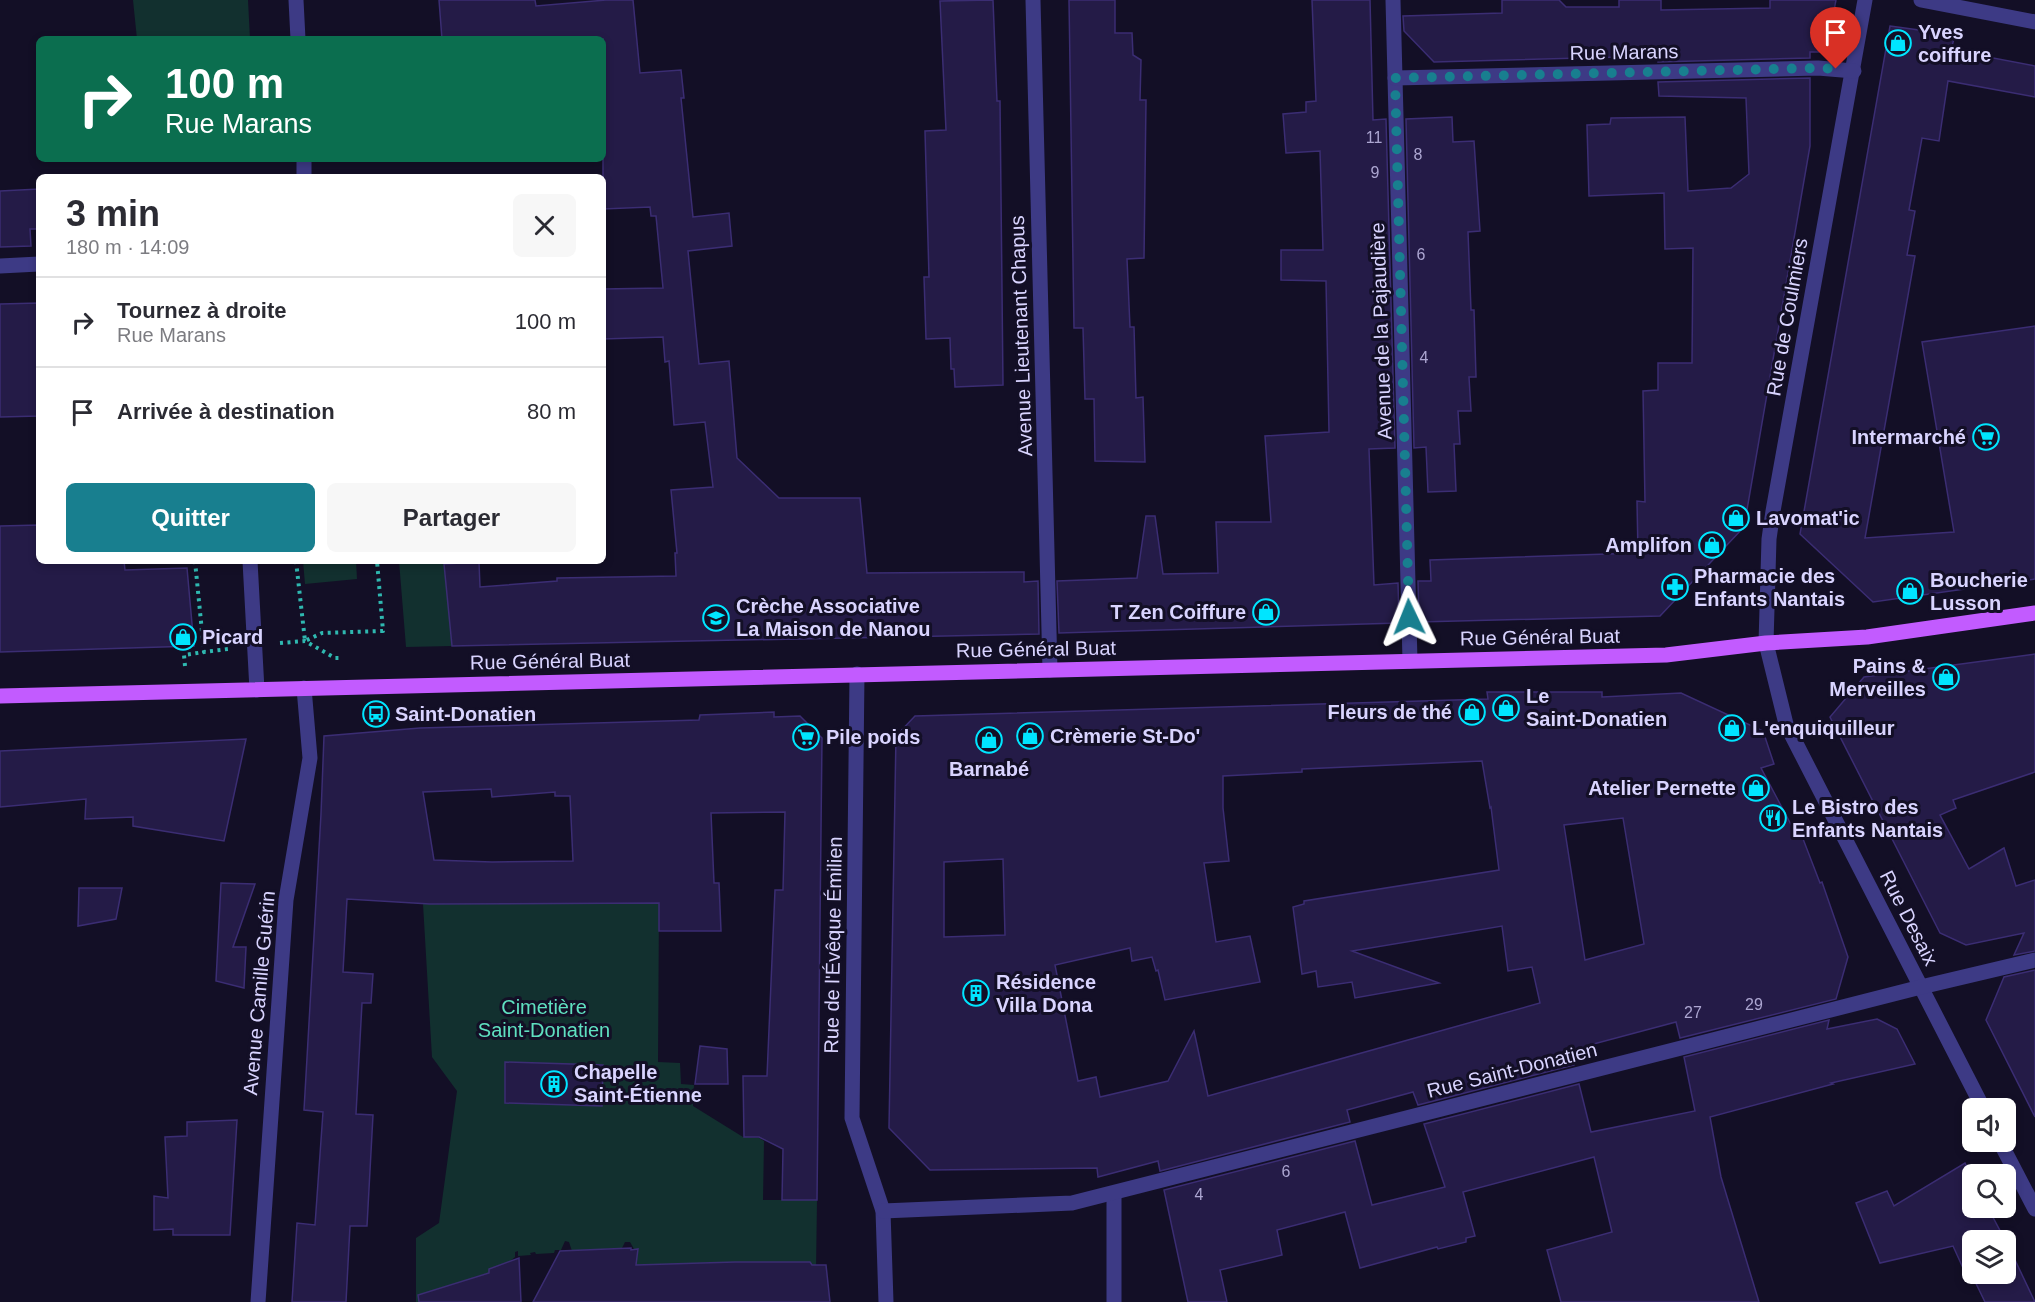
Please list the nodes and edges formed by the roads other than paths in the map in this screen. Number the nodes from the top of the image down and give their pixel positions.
1 (296, 0) edge
2 (1033, 0) edge
3 (1393, 0) edge
4 (1865, 0) edge
5 (1921, 0) edge
6 (2035, 22) edge
7 (298, 36) edge
8 (1854, 71) junction
9 (1395, 78) junction
10 (36, 264) edge
11 (0, 266) edge
12 (250, 564) edge
13 (2035, 613) edge
14 (1766, 643) junction
15 (1410, 661) junction
16 (1050, 670) junction
17 (857, 674) junction
18 (304, 688) junction
19 (257, 690) junction
20 (0, 696) edge
21 (2035, 960) edge
22 (1921, 987) junction
23 (1978, 1098) edge
24 (2005, 1152) edge
25 (1114, 1194) junction
26 (2035, 1209) edge
27 (883, 1211) junction
28 (258, 1302) edge
29 (886, 1302) edge
30 (1114, 1302) edge

1 - 7 street
2 - 16 street, Avenue Lieutenant Chapus
3 - 9 street, Avenue de la Pajaudière
4 - 8 street, Rue de Coulmiers
5 - 6 street
8 - 9 street, Rue Marans
8 - 14 street, Rue de Coulmiers
9 - 15 street, Avenue de la Pajaudière
10 - 11 street
12 - 19 street
13 - 14 main road, Rue Général Buat
14 - 15 main road, Rue Général Buat
14 - 22 street, Rue Desaix
15 - 16 main road, Rue Général Buat
16 - 17 main road, Rue Général Buat
17 - 18 main road, Rue Général Buat
17 - 27 street, Rue de l'Évêque Émilien
18 - 19 main road, Rue Général Buat
18 - 28 street, Avenue Camille Guérin
19 - 20 main road, Rue Général Buat
21 - 22 street, Rue Saint-Donatien
22 - 23 street, Rue Desaix
22 - 25 street, Rue Saint-Donatien
24 - 26 street
25 - 27 street, Rue Saint-Donatien
25 - 30 street
27 - 29 street, Rue de l'Évêque Émilien

